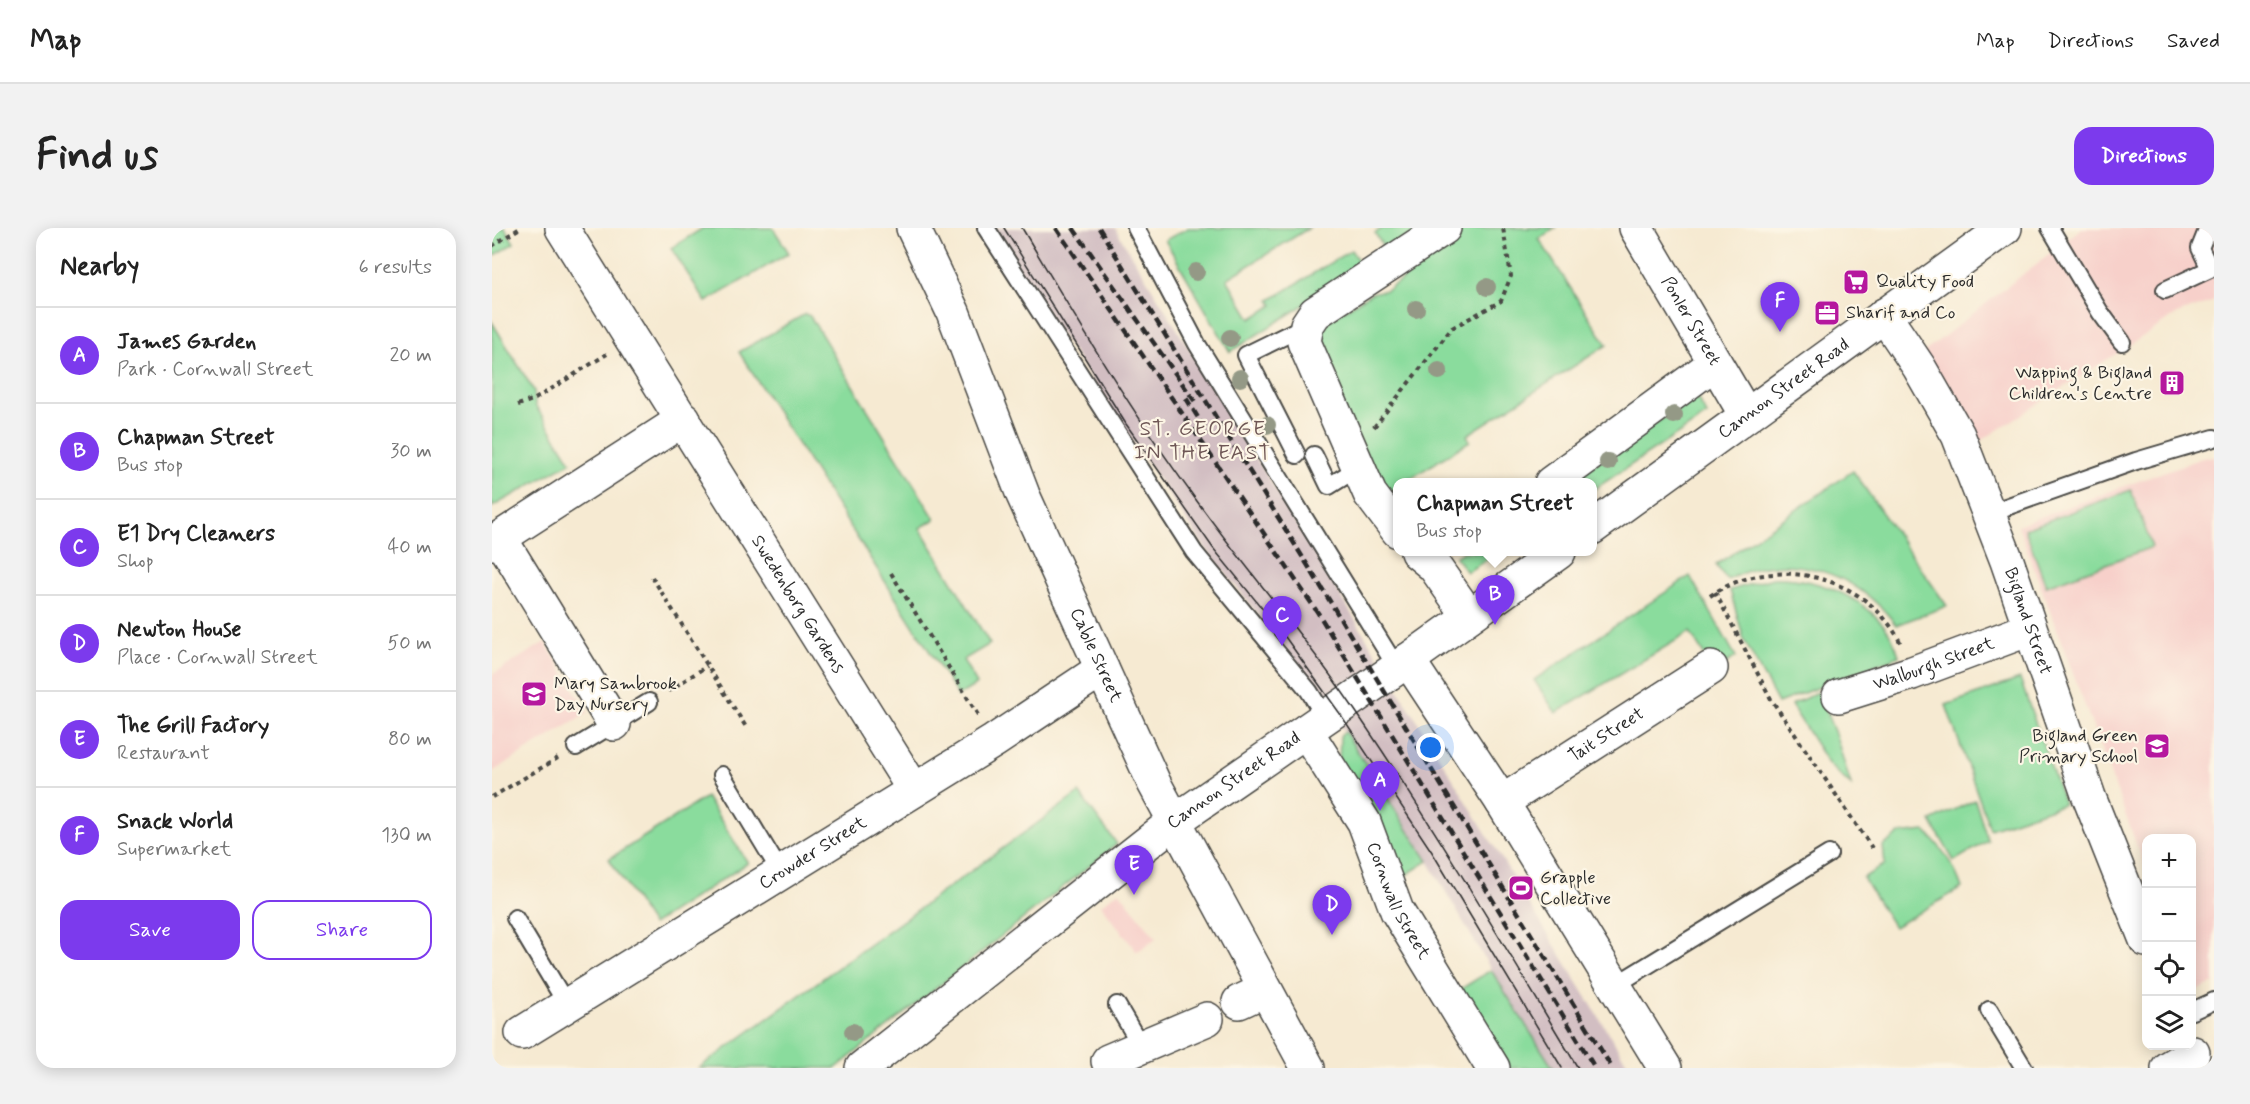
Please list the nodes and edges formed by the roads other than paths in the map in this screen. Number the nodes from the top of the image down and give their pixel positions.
1 (562, 228) edge
2 (913, 228) edge
3 (986, 228) edge
4 (1136, 228) edge
5 (1444, 228) edge
6 (1636, 228) edge
7 (2005, 228) edge
8 (2050, 228) edge
9 (2208, 228) edge
10 (2165, 290) dead end
11 (1884, 315) junction
12 (1307, 325) junction
13 (2122, 342) dead end
14 (1715, 363) junction
15 (1746, 416) junction
16 (684, 419) junction
17 (2214, 438) edge
18 (1354, 460) junction
19 (1558, 478) edge
20 (1989, 513) junction
21 (1393, 524) edge
22 (1597, 525) edge
23 (496, 541) edge
24 (1435, 556) edge
25 (1553, 556) edge
26 (1469, 616) junction
27 (2030, 629) junction
28 (1402, 664) junction
29 (1711, 668) dead end
30 (1102, 669) junction
31 (1839, 696) dead end
32 (649, 702) road end
33 (614, 724) junction
34 (1316, 724) junction
35 (576, 747) road end
36 (722, 775) dead end
37 (914, 790) junction
38 (1502, 802) junction
39 (1175, 821) junction
40 (1830, 854) dead end
41 (781, 873) junction
42 (514, 918) dead end
43 (2142, 930) edge
44 (1614, 986) junction
45 (2214, 1001) edge
46 (567, 1005) junction
47 (1117, 1005) dead end
48 (2196, 1009) edge
49 (1989, 1010) dead end
50 (1206, 1019) dead end
51 (522, 1033) dead end
52 (1142, 1046) junction
53 (1108, 1061) dead end
54 (862, 1068) edge
55 (1308, 1068) edge
56 (1493, 1068) edge
57 (1665, 1068) edge
58 (2024, 1068) edge

1 - 16 street, Swedenborg Gardens
2 - 30 street, Cable Street
3 - 34 lane
4 - 28 lane
5 - 12 street
6 - 14 street, Ponler Street
7 - 11 street, Cannon Street Road
8 - 13 lane
9 - 10 lane
11 - 15 street, Cannon Street Road
11 - 20 street, Bigland Street
12 - 18 street
12 - 18 lane
14 - 15 street, Ponler Street
14 - 19 street
15 - 22 street, Cannon Street Road
16 - 23 street
16 - 37 street, Swedenborg Gardens
17 - 20 lane
18 - 21 street
20 - 27 street, Bigland Street
23 - 33 street
24 - 26 street
25 - 26 street, Cannon Street Road
26 - 28 street, Cannon Street Road
27 - 31 street, Walburgh Street
27 - 43 street, Bigland Street
28 - 34 street, Cannon Street Road
28 - 38 street
29 - 38 street, Tait Street
30 - 37 street, Crowder Street
30 - 39 street, Cable Street
32 - 33 lane
33 - 35 lane
34 - 39 street, Cannon Street Road
34 - 56 street, Cornwall Street
36 - 41 lane
37 - 41 street, Crowder Street
38 - 44 street
39 - 54 street, Cannon Street Road
39 - 55 street, Cable Street
40 - 44 lane
41 - 46 street, Crowder Street
42 - 46 lane
44 - 57 street
45 - 48 lane
46 - 51 street, Crowder Street
47 - 52 lane
49 - 58 lane
50 - 52 street
52 - 53 street

